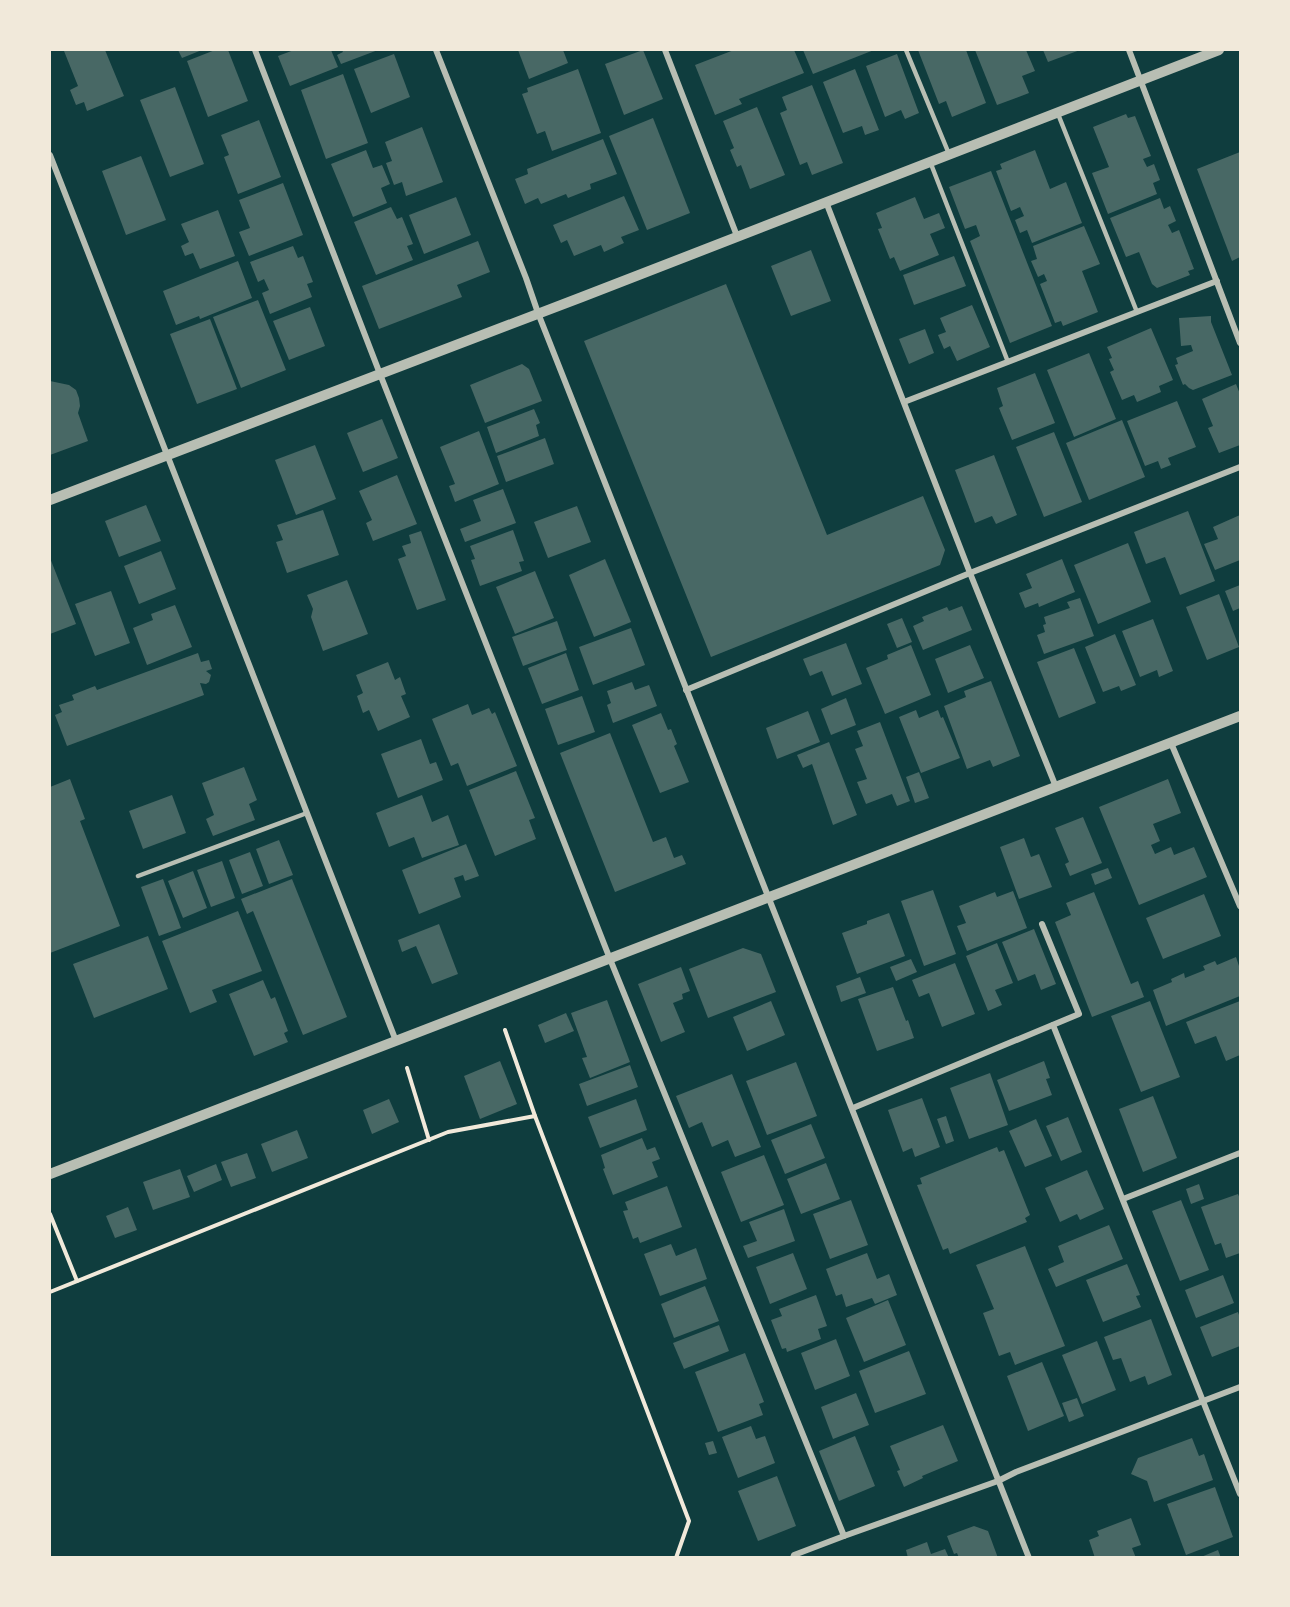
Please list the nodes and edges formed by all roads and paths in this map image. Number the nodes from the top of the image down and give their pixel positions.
1 (255, 50) edge
2 (436, 50) edge
3 (665, 50) edge
4 (906, 50) edge
5 (1129, 50) edge
6 (1219, 50) edge
7 (1140, 80) junction
8 (1057, 112) junction
9 (50, 154) edge
10 (949, 154) junction
11 (930, 161) junction
12 (826, 201) junction
13 (737, 236) junction
14 (1217, 281) junction
15 (1137, 312) junction
16 (538, 313) junction
17 (1240, 343) edge
18 (1008, 362) junction
19 (380, 374) junction
20 (904, 402) junction
21 (167, 455) junction
22 (1240, 467) edge
23 (50, 500) edge
24 (970, 573) junction
25 (686, 690) junction
26 (1240, 716) edge
27 (1171, 743) junction
28 (1056, 787) junction
29 (308, 813) junction
30 (138, 876) dead end
31 (768, 898) junction
32 (1240, 906) edge
33 (1042, 924) dead end
34 (610, 959) junction
35 (1053, 1024) junction
36 (505, 1030) dead end
37 (396, 1041) junction
38 (407, 1068) dead end
39 (853, 1108) junction
40 (535, 1116) junction
41 (429, 1140) junction
42 (1240, 1153) edge
43 (50, 1174) edge
44 (1123, 1199) junction
45 (50, 1214) edge
46 (77, 1281) junction
47 (50, 1292) edge
48 (1240, 1387) edge
49 (1204, 1401) junction
50 (998, 1481) junction
51 (1240, 1494) edge
52 (844, 1536) junction
53 (676, 1557) edge
54 (793, 1557) edge
55 (1029, 1557) edge

1 - 19 street
2 - 16 street
3 - 13 street
4 - 10 lane
5 - 7 street
6 - 7 street
7 - 8 street
7 - 14 street
8 - 10 street
8 - 15 lane
9 - 21 street
10 - 11 street
11 - 12 street
11 - 18 lane
12 - 13 street
12 - 20 street
13 - 16 street
14 - 15 street
14 - 17 street
15 - 18 street
16 - 19 street
16 - 25 street
18 - 20 street
19 - 21 street
19 - 34 street
20 - 24 street
21 - 23 street
21 - 29 street
22 - 24 street
24 - 25 street
24 - 28 street
25 - 31 street
26 - 27 street
27 - 28 street
27 - 32 street
28 - 31 street
29 - 30 lane
29 - 37 street
31 - 34 street
31 - 39 street
33 - 35 street
34 - 37 street
34 - 52 street
35 - 39 street
35 - 44 street
36 - 40 path
37 - 43 street
38 - 41 path
39 - 50 street
40 - 41 path
40 - 53 path
41 - 46 path
42 - 44 street
44 - 49 street
45 - 46 path
46 - 47 path
48 - 49 street
49 - 50 street
49 - 51 street
50 - 52 street
50 - 55 street
52 - 54 street

